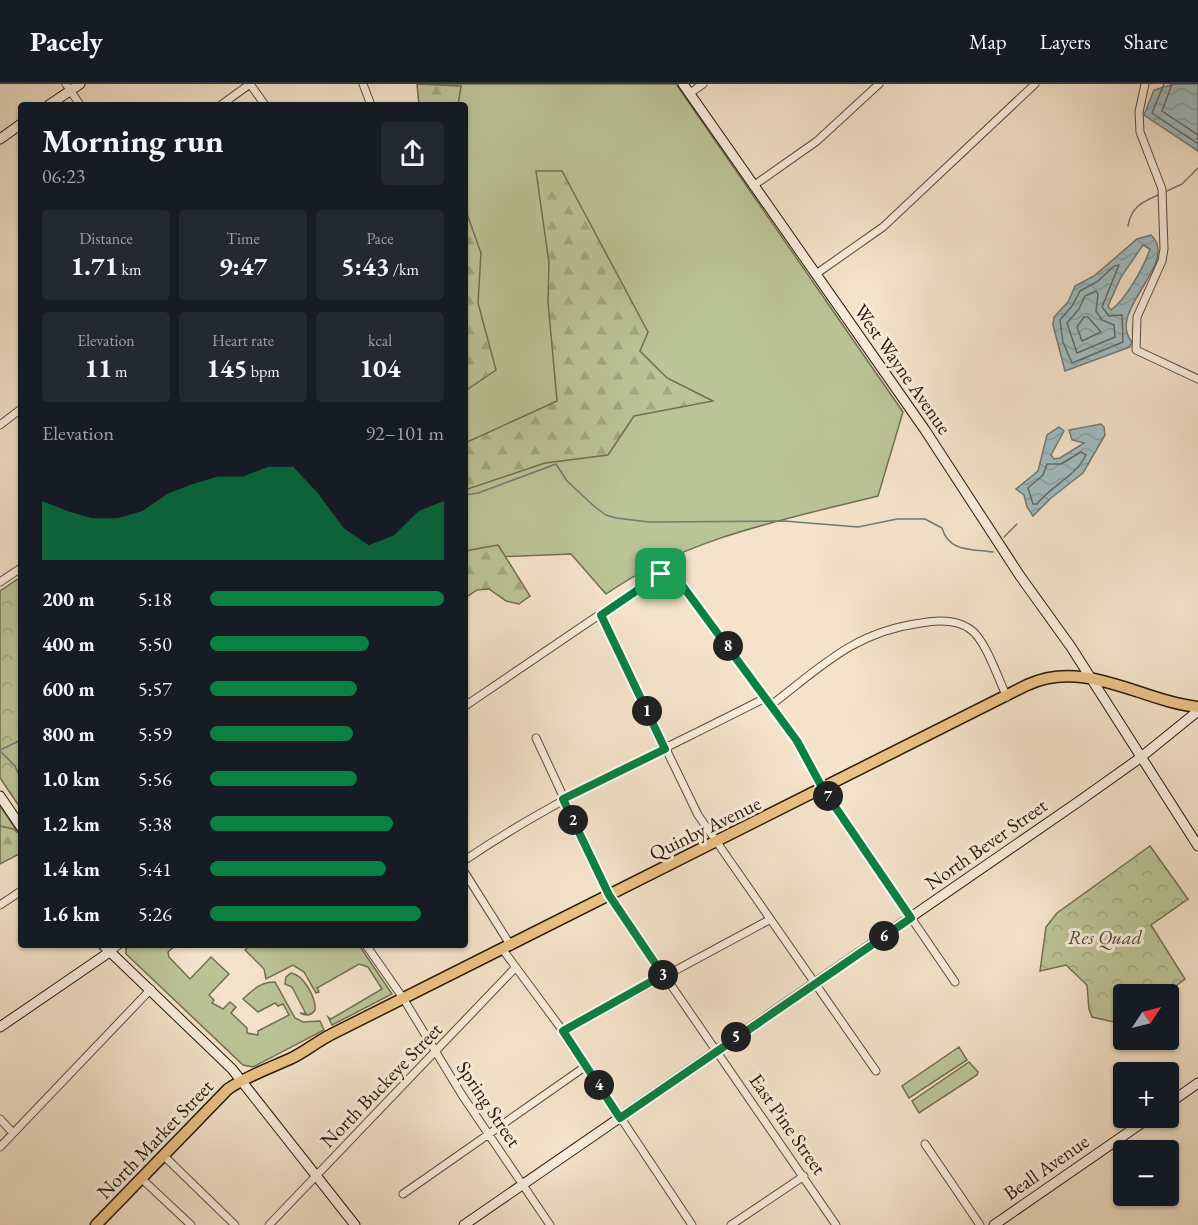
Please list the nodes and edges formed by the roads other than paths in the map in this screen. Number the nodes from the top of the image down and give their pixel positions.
1 (80, 84) edge
2 (250, 84) edge
3 (363, 84) edge
4 (683, 84) edge
5 (703, 84) edge
6 (879, 84) edge
7 (1035, 84) edge
8 (1145, 84) edge
9 (68, 87) edge
10 (690, 93) junction
11 (53, 102) edge
12 (78, 102) edge
13 (224, 102) edge
14 (263, 102) edge
15 (370, 102) edge
16 (18, 126) edge
17 (0, 139) edge
18 (753, 186) junction
19 (816, 274) junction
20 (1198, 379) edge
21 (18, 411) edge
22 (1, 423) edge
23 (18, 570) edge
24 (0, 582) edge
25 (601, 615) junction
26 (1088, 677) junction
27 (1007, 697) junction
28 (765, 698) junction
29 (468, 702) edge
30 (771, 705) junction
31 (1198, 709) edge
32 (536, 738) dead end
33 (665, 749) junction
34 (1140, 758) junction
35 (823, 789) junction
36 (0, 796) edge
37 (563, 799) junction
38 (18, 823) edge
39 (717, 843) junction
40 (1198, 846) edge
41 (468, 858) edge
42 (468, 878) edge
43 (18, 893) edge
44 (609, 895) junction
45 (0, 905) edge
46 (911, 918) junction
47 (770, 920) junction
48 (507, 947) junction
49 (107, 948) edge
50 (368, 948) edge
51 (516, 967) junction
52 (663, 975) junction
53 (955, 982) dead end
54 (814, 984) junction
55 (151, 989) junction
56 (403, 998) junction
57 (0, 1027) edge
58 (563, 1031) junction
59 (717, 1050) junction
60 (435, 1052) junction
61 (586, 1066) junction
62 (876, 1071) dead end
63 (240, 1080) junction
64 (1198, 1083) edge
65 (1179, 1096) edge
66 (620, 1118) junction
67 (0, 1119) edge
68 (1135, 1128) edge
69 (13, 1133) junction
70 (490, 1135) junction
71 (925, 1144) dead end
72 (0, 1147) edge
73 (164, 1156) junction
74 (319, 1174) junction
75 (804, 1176) junction
76 (142, 1179) junction
77 (522, 1184) junction
78 (403, 1194) dead end
79 (96, 1225) edge
80 (191, 1225) edge
81 (235, 1225) edge
82 (269, 1225) edge
83 (355, 1225) edge
84 (464, 1225) edge
85 (550, 1225) edge
86 (692, 1225) edge
87 (731, 1225) edge
88 (836, 1225) edge
89 (980, 1225) edge
90 (994, 1225) edge

1 - 9 street
2 - 13 street
2 - 14 street
3 - 15 street
4 - 10 street, West Wayne Avenue
5 - 10 street
6 - 18 street
7 - 19 street
8 - 20 street
9 - 11 street
9 - 12 street
10 - 18 street, West Wayne Avenue
16 - 17 street
18 - 19 street, West Wayne Avenue
19 - 26 street, West Wayne Avenue
21 - 22 street
23 - 24 street
25 - 28 street
25 - 29 street
25 - 33 street
26 - 27 main road, Quinby Avenue
26 - 31 main road, Quinby Avenue
26 - 34 street, West Wayne Avenue
27 - 30 street
27 - 35 main road, Quinby Avenue
28 - 30 street
28 - 33 street
30 - 35 street
31 - 34 street, North Bever Street
32 - 37 street, East Pine Street
33 - 37 street
33 - 39 street
34 - 40 street, West Wayne Avenue
34 - 46 street, North Bever Street
35 - 39 main road, Quinby Avenue
35 - 46 street
36 - 38 street
37 - 41 street
37 - 44 street, East Pine Street
39 - 44 main road, Quinby Avenue
39 - 47 street
42 - 48 street
43 - 45 street
44 - 48 main road, Quinby Avenue
44 - 52 street, East Pine Street
46 - 53 street
46 - 54 street, North Bever Street
47 - 52 street
47 - 54 street
48 - 51 street
48 - 56 main road, Quinby Avenue
49 - 55 street
49 - 57 street
50 - 56 street, Spring Street
51 - 58 street
51 - 60 street, North Buckeye Street
52 - 58 street
52 - 59 street, East Pine Street
54 - 59 street, North Bever Street
54 - 62 street
55 - 63 street
55 - 69 street
56 - 60 street, Spring Street
56 - 63 main road, Quinby Avenue
58 - 61 street
59 - 66 street, North Bever Street
59 - 75 street, East Pine Street
60 - 70 street, Spring Street
60 - 74 street, North Buckeye Street
61 - 66 street
61 - 70 street
63 - 73 main road, North Market Street
63 - 74 street
64 - 65 street
66 - 77 street, North Bever Street
66 - 86 street
67 - 69 street
68 - 90 street, Beall Avenue
69 - 72 street
70 - 77 street, Spring Street
70 - 78 street
71 - 89 street
73 - 76 main road, North Market Street
73 - 81 street
74 - 82 street, North Buckeye Street
74 - 83 street
75 - 87 street
75 - 88 street, East Pine Street
76 - 79 main road, North Market Street
76 - 80 street
77 - 84 street, North Bever Street
77 - 85 street, Spring Street

